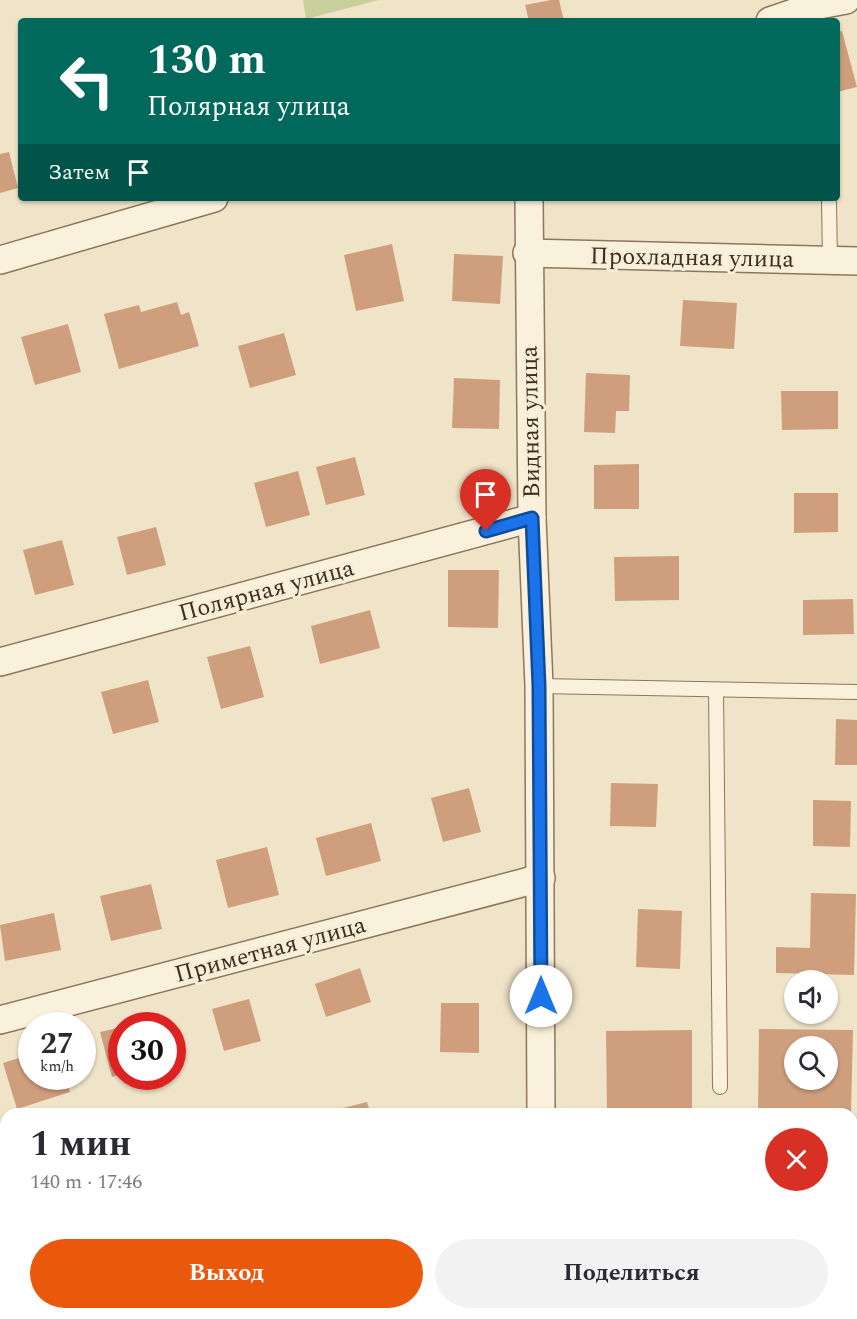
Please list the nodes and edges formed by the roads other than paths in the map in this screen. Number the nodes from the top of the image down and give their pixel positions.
1 (846, 0) edge
2 (779, 18) edge
3 (204, 201) edge
4 (529, 201) edge
5 (829, 202) dead end
6 (527, 253) junction
7 (0, 260) edge
8 (830, 260) junction
9 (857, 261) edge
10 (532, 518) junction
11 (0, 662) edge
12 (539, 686) junction
13 (716, 690) junction
14 (857, 692) edge
15 (541, 878) junction
16 (0, 1020) edge
17 (720, 1087) dead end
18 (542, 1108) edge

1 - 2 street
3 - 7 street
4 - 6 street, Видная улица
5 - 8 lane
6 - 8 street, Прохладная улица
6 - 10 street, Видная улица
8 - 9 street, Прохладная улица
10 - 11 street, Полярная улица
10 - 12 street, Видная улица
12 - 13 lane
12 - 15 street, Видная улица
13 - 14 lane
13 - 17 lane
15 - 16 street, Приметная улица
15 - 18 street, Видная улица

